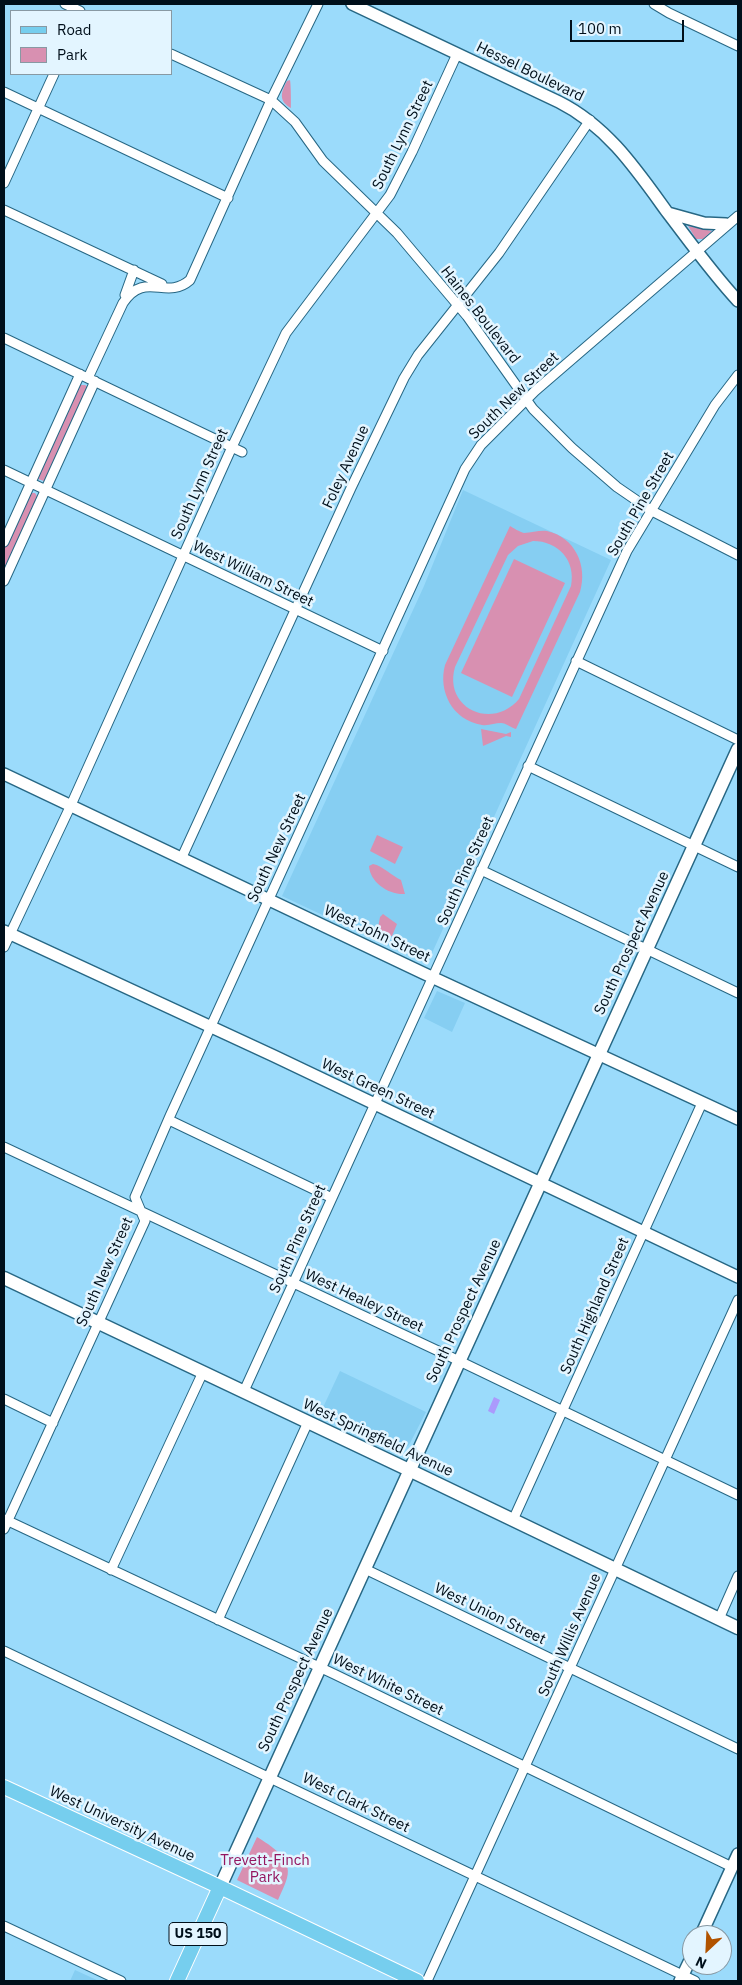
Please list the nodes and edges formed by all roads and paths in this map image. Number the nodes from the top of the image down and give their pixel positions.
1 (64, 4) edge
2 (318, 4) edge
3 (352, 4) edge
4 (654, 4) edge
5 (78, 10) edge
6 (738, 46) edge
7 (172, 54) edge
8 (457, 54) junction
9 (54, 75) edge
10 (4, 92) edge
11 (271, 100) junction
12 (38, 108) junction
13 (590, 120) junction
14 (4, 183) edge
15 (228, 198) junction
16 (4, 210) edge
17 (378, 212) junction
18 (668, 213) junction
19 (738, 216) edge
20 (726, 224) junction
21 (696, 250) junction
22 (134, 270) junction
23 (170, 288) junction
24 (738, 301) edge
25 (123, 303) junction
26 (457, 304) junction
27 (4, 338) edge
28 (738, 375) edge
29 (88, 378) junction
30 (526, 399) junction
31 (232, 446) junction
32 (242, 452) dead end
33 (4, 470) edge
34 (31, 483) junction
35 (45, 490) junction
36 (652, 511) junction
37 (4, 542) edge
38 (738, 554) edge
39 (183, 555) junction
40 (4, 582) edge
41 (295, 609) junction
42 (383, 651) junction
43 (576, 661) junction
44 (738, 740) edge
45 (738, 749) edge
46 (528, 766) junction
47 (4, 774) edge
48 (71, 805) junction
49 (694, 846) junction
50 (182, 858) junction
51 (738, 867) edge
52 (481, 870) junction
53 (269, 900) junction
54 (7, 932) edge
55 (4, 947) edge
56 (647, 949) junction
57 (433, 977) junction
58 (738, 993) edge
59 (211, 1026) junction
60 (599, 1055) junction
61 (374, 1103) junction
62 (702, 1104) junction
63 (738, 1119) edge
64 (168, 1120) junction
65 (4, 1147) edge
66 (541, 1182) junction
67 (332, 1198) junction
68 (140, 1211) junction
69 (644, 1232) junction
70 (738, 1277) edge
71 (4, 1278) edge
72 (294, 1283) junction
73 (738, 1300) edge
74 (97, 1322) junction
75 (459, 1361) junction
76 (203, 1372) junction
77 (244, 1391) junction
78 (4, 1399) edge
79 (562, 1410) junction
80 (308, 1422) junction
81 (53, 1423) junction
82 (665, 1460) junction
83 (409, 1470) junction
84 (738, 1495) edge
85 (513, 1520) junction
86 (5, 1523) edge
87 (365, 1569) junction
88 (615, 1569) junction
89 (111, 1570) junction
90 (738, 1576) edge
91 (719, 1619) junction
92 (218, 1620) junction
93 (738, 1628) edge
94 (4, 1651) edge
95 (320, 1668) junction
96 (570, 1668) junction
97 (738, 1749) edge
98 (525, 1767) junction
99 (270, 1777) junction
100 (4, 1787) edge
101 (738, 1854) edge
102 (732, 1867) junction
103 (476, 1876) junction
104 (220, 1887) junction
105 (706, 1925) edge
106 (4, 1926) edge
107 (682, 1978) edge
108 (121, 1981) edge
109 (177, 1981) edge
110 (417, 1981) edge
111 (427, 1981) edge
112 (695, 1981) edge

1 - 5 street
2 - 11 street
3 - 8 street, Hessel Boulevard
4 - 6 street
7 - 11 street, Haines Boulevard
8 - 13 street, Hessel Boulevard
8 - 17 street, South Lynn Street
9 - 12 street
10 - 12 street
11 - 15 street
11 - 17 street, Haines Boulevard
12 - 14 street
12 - 15 street
13 - 18 street, Hessel Boulevard
13 - 26 street, Foley Avenue
15 - 23 street
16 - 22 street
17 - 26 street, Haines Boulevard
17 - 31 street, South Lynn Street
18 - 20 street
18 - 21 street, Hessel Boulevard
19 - 20 street, South New Street
20 - 21 street, South New Street
21 - 24 street, Hessel Boulevard
21 - 30 street, South New Street
22 - 23 street
22 - 25 street
23 - 25 street
25 - 29 street
26 - 30 street, Haines Boulevard
26 - 41 street, Foley Avenue
27 - 29 street
28 - 36 street, South Pine Street
29 - 31 street
29 - 34 street
29 - 35 street
30 - 36 street, Haines Boulevard
30 - 42 street, South New Street
31 - 32 street
31 - 39 street, South Lynn Street
33 - 34 street, West William Street
34 - 35 street, West William Street
34 - 37 street
35 - 39 street, West William Street
35 - 40 street
36 - 38 street, Haines Boulevard
36 - 43 street, South Pine Street
39 - 41 street, West William Street
39 - 48 street, South Lynn Street
41 - 42 street, West William Street
41 - 50 street, Foley Avenue
42 - 53 street, South New Street
43 - 44 street
43 - 46 street, South Pine Street
45 - 49 main road, South Prospect Avenue
46 - 49 street
46 - 52 street, South Pine Street
47 - 48 street, West John Street
48 - 50 street, West John Street
48 - 54 street, South Lynn Street
49 - 51 street
49 - 56 main road, South Prospect Avenue
50 - 53 street, West John Street
52 - 56 street
52 - 57 street, South Pine Street
53 - 57 street, West John Street
53 - 59 street, South New Street
54 - 55 street, South Lynn Street
54 - 59 street, West Green Street
56 - 58 street
56 - 60 main road, South Prospect Avenue
57 - 60 street, West John Street
57 - 61 street, South Pine Street
59 - 61 street, West Green Street
59 - 64 street, South New Street
60 - 62 street, West John Street
60 - 66 main road, South Prospect Avenue
61 - 66 street, West Green Street
61 - 67 street, South Pine Street
62 - 63 street, West John Street
62 - 69 street, South Highland Street
64 - 67 street
64 - 68 street, South New Street
65 - 68 street, West Healey Street
66 - 69 street, West Green Street
66 - 75 main road, South Prospect Avenue
67 - 72 street, South Pine Street
68 - 72 street, West Healey Street
68 - 74 street, South New Street
69 - 70 street, West Green Street
69 - 79 street, South Highland Street
71 - 74 main road, West Springfield Avenue
72 - 75 street, West Healey Street
72 - 77 street, South Pine Street
73 - 82 street, South Willis Avenue
74 - 76 main road, West Springfield Avenue
74 - 81 street, South New Street
75 - 79 street, West Healey Street
75 - 83 main road, South Prospect Avenue
76 - 77 main road, West Springfield Avenue
76 - 89 street
77 - 80 main road, West Springfield Avenue
78 - 81 street
79 - 82 street, West Healey Street
79 - 85 street, South Highland Street
80 - 83 main road, West Springfield Avenue
80 - 92 street
81 - 86 street, South New Street
82 - 84 street, West Healey Street
82 - 88 street, South Willis Avenue
83 - 85 main road, West Springfield Avenue
83 - 87 main road, South Prospect Avenue / US 150
85 - 88 main road, West Springfield Avenue
86 - 89 street, West White Street
87 - 95 main road, South Prospect Avenue / US 150
87 - 96 street, West Union Street
88 - 91 main road, West Springfield Avenue
88 - 96 street, South Willis Avenue
89 - 92 street, West White Street
90 - 91 street
91 - 93 main road, West Springfield Avenue
92 - 95 street, West White Street
94 - 99 street, West Clark Street
95 - 98 street, West White Street
95 - 99 main road, South Prospect Avenue / US 150
96 - 97 street, West Union Street
96 - 98 street, South Willis Avenue
98 - 102 street, West White Street
98 - 103 street, South Willis Avenue
99 - 103 street, West Clark Street
99 - 104 main road, South Prospect Avenue / US 150
100 - 104 main road, West University Avenue
101 - 102 street
102 - 105 street
103 - 107 street, West Clark Street
103 - 111 street, South Willis Avenue
104 - 109 main road, US 150
104 - 110 main road, West University Avenue
106 - 108 street
107 - 112 street, West Clark Street

